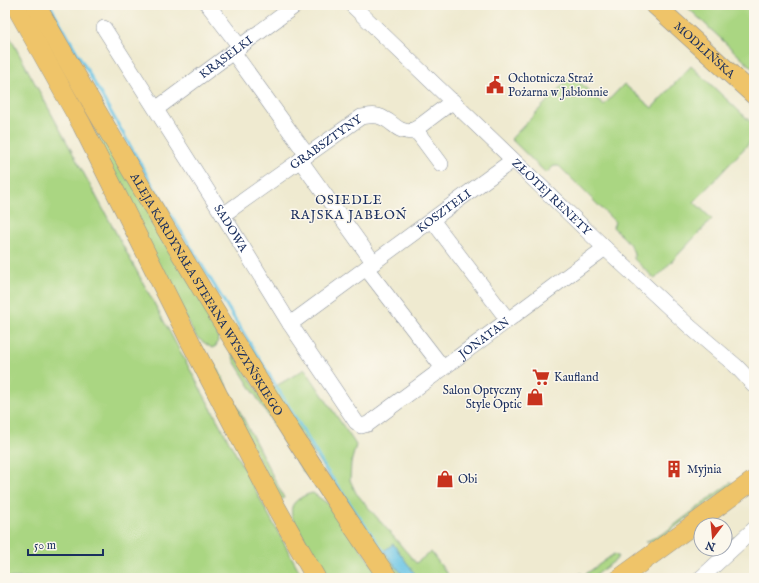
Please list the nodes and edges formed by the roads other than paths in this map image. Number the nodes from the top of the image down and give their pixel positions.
1 (15, 5) edge
2 (36, 5) edge
3 (208, 5) edge
4 (296, 5) edge
5 (352, 5) edge
6 (655, 5) edge
7 (104, 28) dead end
8 (236, 50) junction
9 (754, 95) edge
10 (453, 101) junction
11 (156, 109) junction
12 (415, 129) junction
13 (304, 158) junction
14 (513, 160) junction
15 (441, 164) dead end
16 (223, 215) junction
17 (432, 220) junction
18 (605, 248) junction
19 (370, 265) junction
20 (508, 320) junction
21 (290, 324) junction
22 (443, 368) junction
23 (754, 385) edge
24 (361, 426) joint
25 (754, 480) edge
26 (754, 529) edge
27 (316, 578) edge
28 (388, 578) edge
29 (620, 578) edge
30 (701, 578) edge

1 - 27 main road, ALEJA KARDYNAŁA STEFANA WYSZYŃSKIEGO
2 - 28 main road, ALEJA KARDYNAŁA STEFANA WYSZYŃSKIEGO
3 - 8 street
4 - 8 street, KRĄSELKI
5 - 10 street, ZŁOTEJ RENETY
6 - 9 main road, MODLIŃSKA
7 - 11 street, SADOWA
8 - 11 street, KRĄSELKI
8 - 13 street
10 - 12 street
10 - 14 street, ZŁOTEJ RENETY
11 - 16 street, SADOWA
12 - 13 street, GRABSZTYNY
12 - 15 street
13 - 16 street, GRABSZTYNY
13 - 19 street
14 - 17 street, KOSZTELI
14 - 18 street, ZŁOTEJ RENETY
16 - 21 street, SADOWA
17 - 19 street, KOSZTELI
17 - 20 street
18 - 20 street, JONATAN
18 - 23 street, ZŁOTEJ RENETY
19 - 21 street, KOSZTELI
19 - 22 street
20 - 22 street, JONATAN
21 - 24 street, SADOWA
22 - 24 street, JONATAN
25 - 29 main road
26 - 30 street

